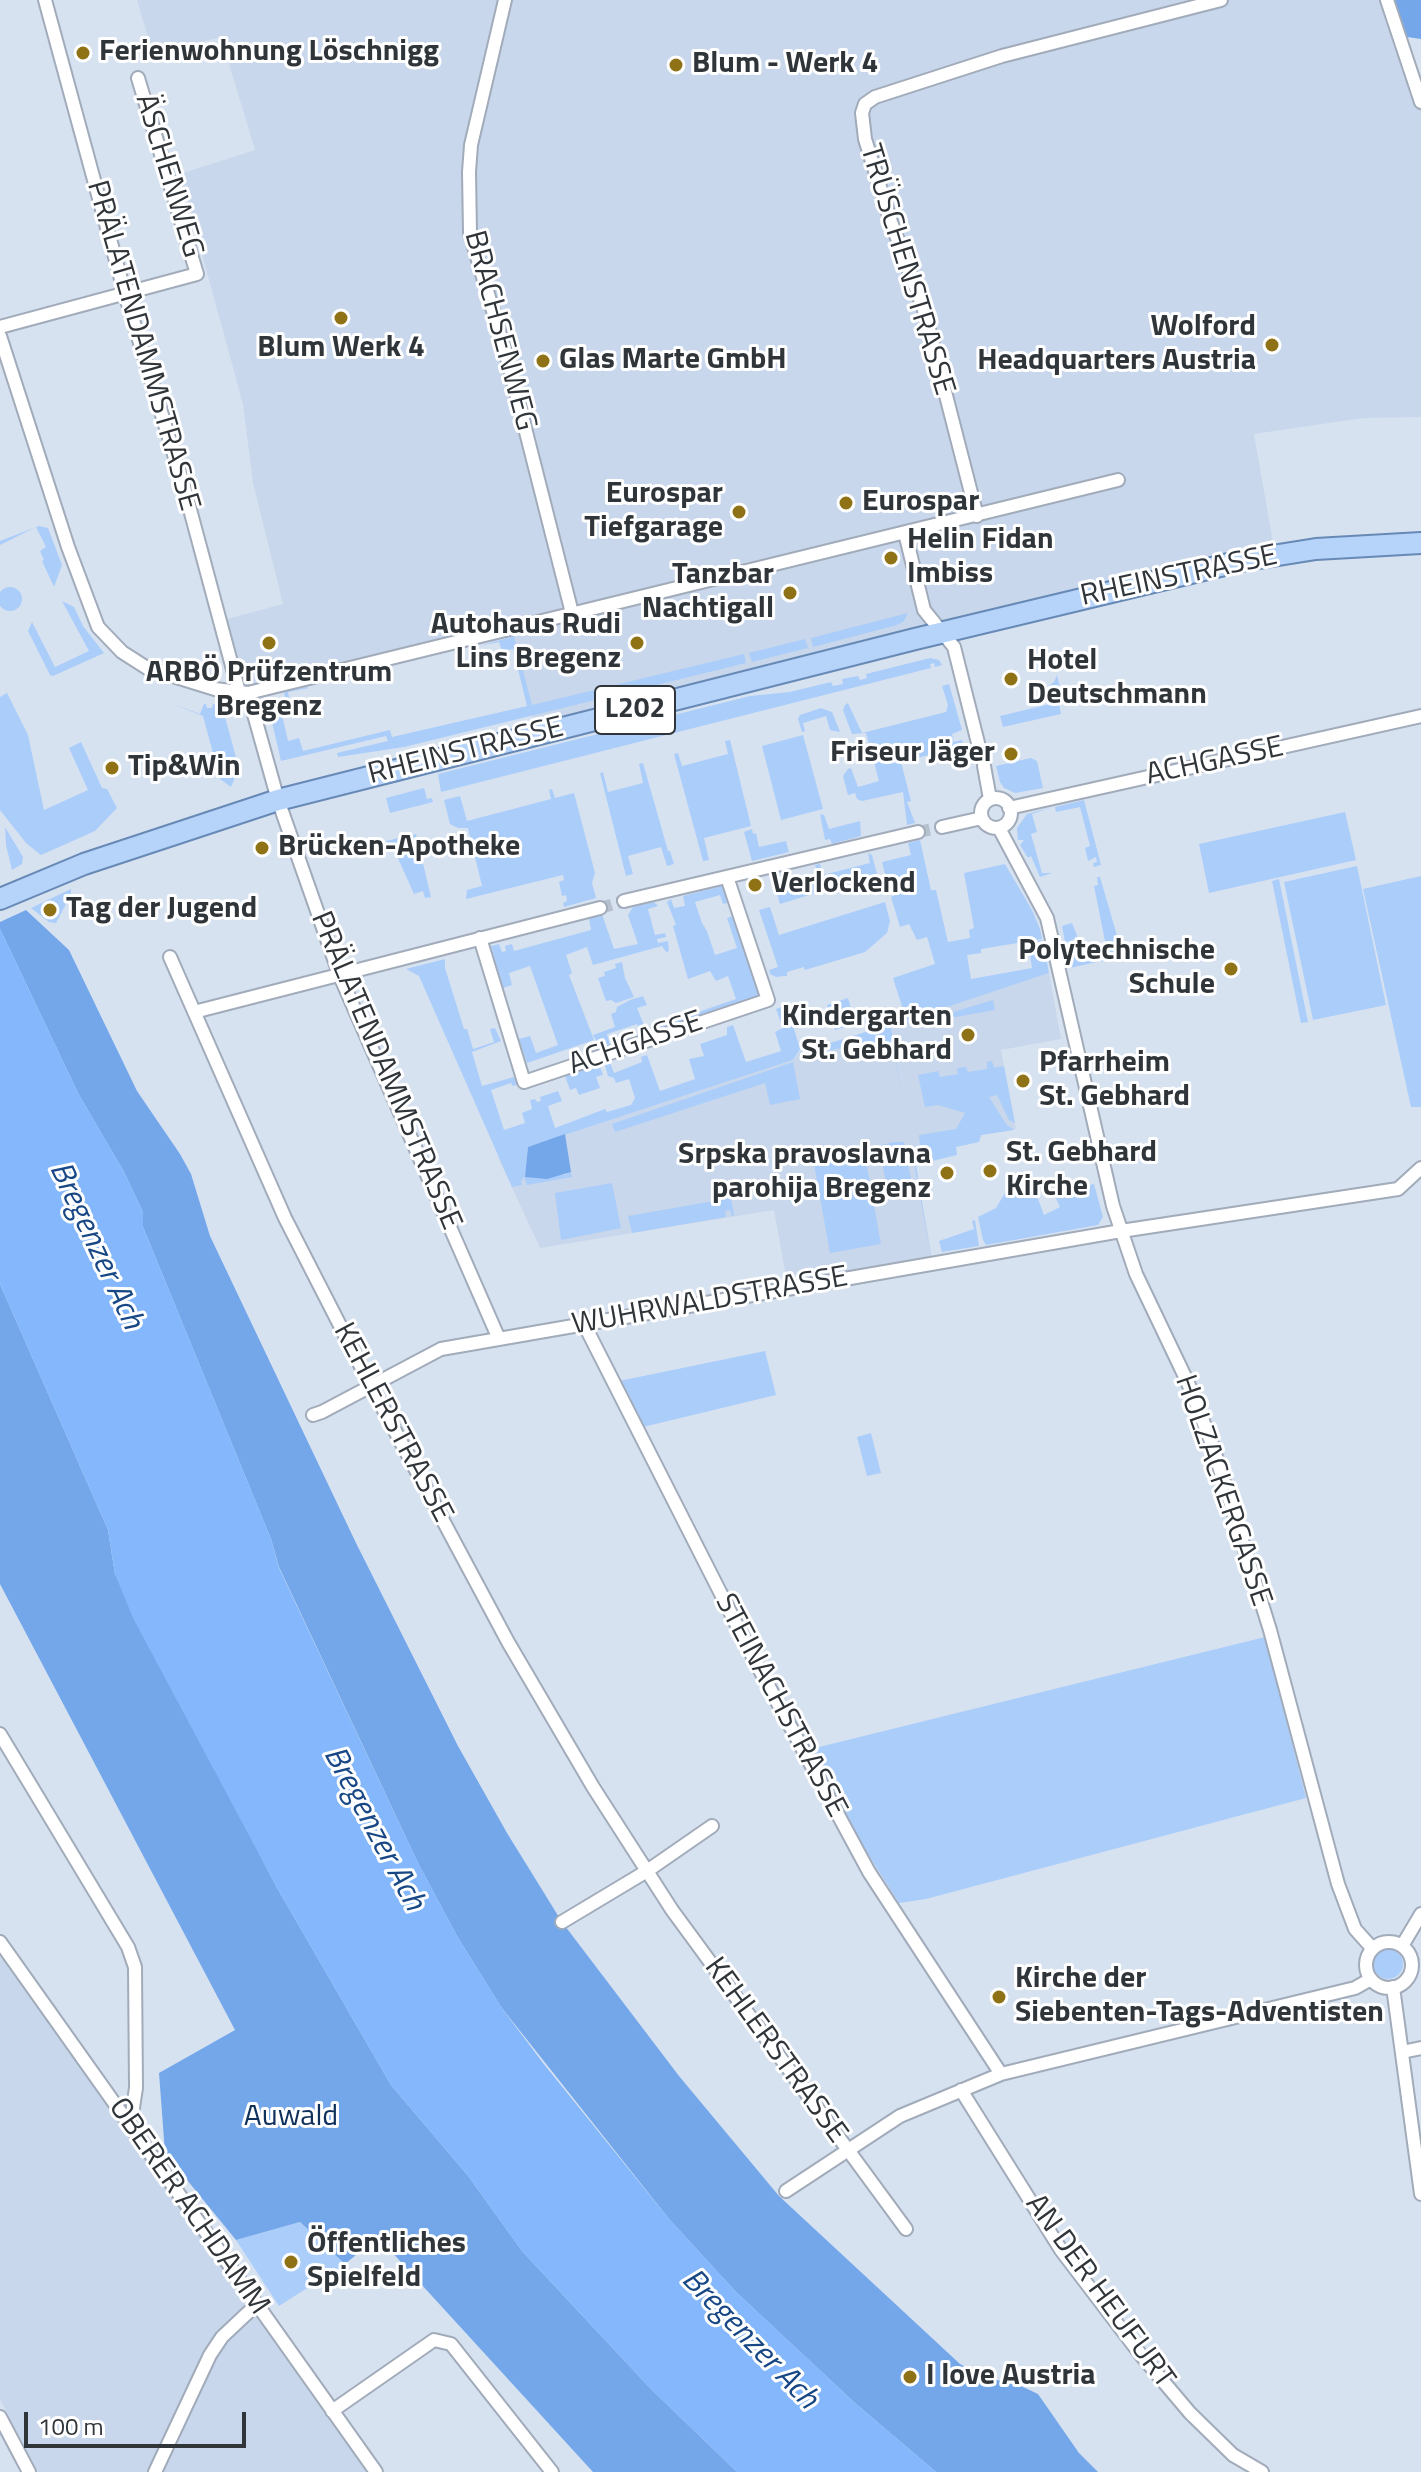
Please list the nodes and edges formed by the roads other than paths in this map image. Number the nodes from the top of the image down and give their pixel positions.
1 (45, 0) edge
2 (505, 0) edge
3 (1221, 0) edge
4 (1387, 0) edge
5 (138, 78) dead end
6 (1421, 102) edge
7 (125, 294) junction
8 (0, 327) edge
9 (0, 336) edge
10 (1118, 480) dead end
11 (977, 516) junction
12 (905, 533) junction
13 (1421, 543) edge
14 (572, 613) junction
15 (941, 633) junction
16 (244, 693) junction
17 (1421, 716) edge
18 (978, 741) tunnel mouth
19 (984, 766) tunnel mouth
20 (990, 799) junction
21 (278, 800) junction
22 (1009, 808) junction
23 (982, 818) junction
24 (942, 827) tunnel mouth
25 (999, 828) junction
26 (918, 832) tunnel mouth
27 (727, 877) junction
28 (0, 899) edge
29 (624, 901) tunnel mouth
30 (600, 908) tunnel mouth
31 (480, 938) junction
32 (170, 957) dead end
33 (340, 976) junction
34 (194, 1012) junction
35 (1421, 1168) edge
36 (1121, 1231) junction
37 (584, 1324) junction
38 (499, 1339) junction
39 (371, 1386) junction
40 (313, 1415) dead end
41 (0, 1734) edge
42 (712, 1826) dead end
43 (647, 1871) junction
44 (1421, 1914) edge
45 (562, 1922) dead end
46 (0, 1942) edge
47 (1402, 1946) junction
48 (1372, 1948) junction
49 (1371, 1979) junction
50 (1393, 1987) junction
51 (1421, 2048) edge
52 (1402, 2052) junction
53 (1001, 2074) junction
54 (961, 2090) junction
55 (1416, 2116) edge
56 (126, 2120) junction
57 (848, 2150) junction
58 (786, 2191) dead end
59 (1421, 2194) edge
60 (906, 2229) dead end
61 (256, 2305) junction
62 (332, 2411) junction
63 (0, 2417) edge
64 (29, 2472) edge
65 (155, 2472) edge
66 (376, 2472) edge
67 (552, 2472) edge
68 (1262, 2472) edge

1 - 7 street, PRÄLATENDAMMSTRASSE
2 - 14 street, BRACHSENWEG
3 - 11 street, TRÜSCHENSTRASSE
4 - 6 street
5 - 7 street, ÄSCHENWEG
7 - 8 street
7 - 16 street, PRÄLATENDAMMSTRASSE
9 - 16 street
10 - 11 street
11 - 12 street
12 - 14 street
12 - 15 street
13 - 15 main road, RHEINSTRASSE / L202
14 - 16 street
15 - 18 street
15 - 21 main road, RHEINSTRASSE / L202
16 - 21 street, PRÄLATENDAMMSTRASSE
17 - 22 street, ACHGASSE
19 - 20 street
20 - 22 street
20 - 23 street
21 - 28 main road, RHEINSTRASSE / L202
21 - 33 street, PRÄLATENDAMMSTRASSE
22 - 25 street
23 - 24 street
23 - 25 street
25 - 36 street, HOLZACKERGASSE
26 - 27 street
27 - 29 street
27 - 31 street, ACHGASSE
30 - 31 street
31 - 33 street
32 - 34 street, KEHLERSTRASSE
33 - 34 street
33 - 38 street, PRÄLATENDAMMSTRASSE
34 - 39 street, KEHLERSTRASSE
35 - 36 street, WUHRWALDSTRASSE
36 - 37 street, WUHRWALDSTRASSE
36 - 48 street, HOLZACKERGASSE
37 - 38 street, WUHRWALDSTRASSE
37 - 53 street, STEINACHSTRASSE
38 - 39 street, WUHRWALDSTRASSE
39 - 40 street, WUHRWALDSTRASSE
39 - 43 street, KEHLERSTRASSE
41 - 56 street
42 - 43 street
43 - 45 street
43 - 57 street, KEHLERSTRASSE
44 - 47 street
46 - 56 street, OBERER ACHDAMM
47 - 48 street
47 - 50 street
48 - 49 street
49 - 50 street
49 - 53 street
50 - 52 street
51 - 52 street
52 - 55 street
53 - 54 street
54 - 57 street
54 - 68 street, AN DER HEUFURT
55 - 59 street
56 - 61 street, OBERER ACHDAMM
57 - 58 street
57 - 60 street, KEHLERSTRASSE
61 - 62 street, OBERER ACHDAMM
61 - 65 street
62 - 66 street, OBERER ACHDAMM
62 - 67 street
63 - 64 street

